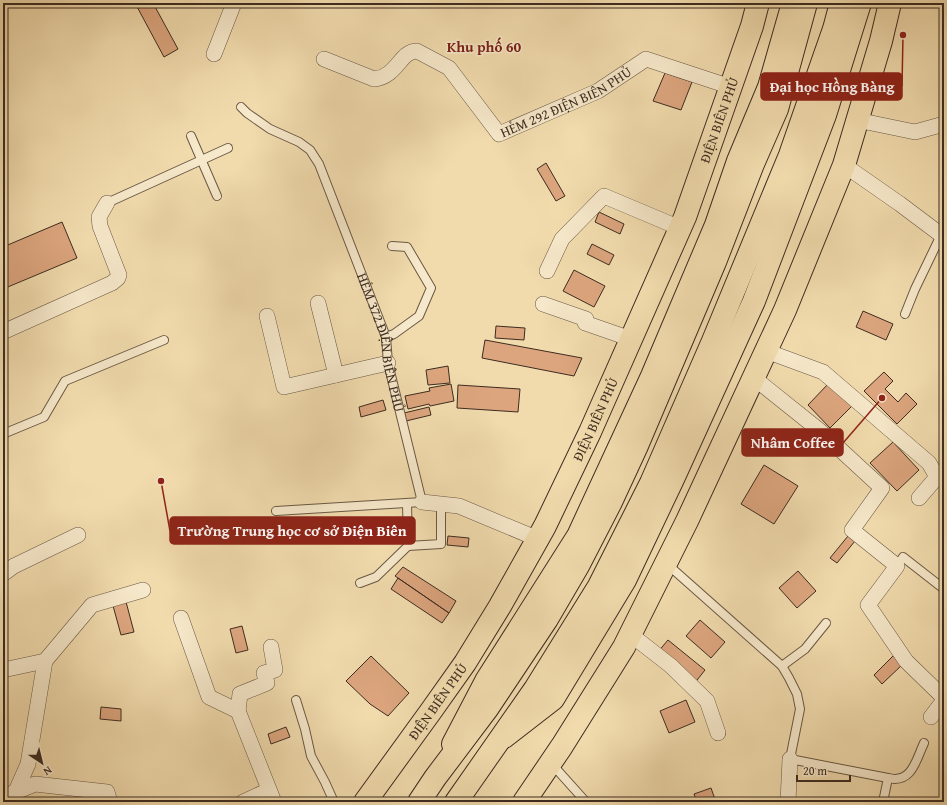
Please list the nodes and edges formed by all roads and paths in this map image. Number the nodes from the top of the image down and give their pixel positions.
1 (234, 3) edge
2 (758, 3) edge
3 (793, 3) edge
4 (806, 3) edge
5 (841, 3) edge
6 (860, 3) edge
7 (890, 3) edge
8 (214, 54) dead end
9 (324, 59) dead end
10 (731, 87) junction
11 (241, 107) dead end
12 (857, 120) junction
13 (944, 124) edge
14 (191, 136) dead end
15 (228, 148) dead end
16 (202, 160) junction
17 (844, 165) junction
18 (217, 196) dead end
19 (106, 203) joint
20 (680, 228) junction
21 (942, 236) edge
22 (392, 246) dead end
23 (547, 271) dead end
24 (318, 303) dead end
25 (544, 304) dead end
26 (905, 314) dead end
27 (267, 316) dead end
28 (3, 332) edge
29 (386, 337) junction
30 (631, 339) junction
31 (164, 340) dead end
32 (766, 351) junction
33 (388, 363) junction
34 (336, 375) junction
35 (754, 378) junction
36 (3, 434) edge
37 (919, 498) dead end
38 (422, 502) junction
39 (407, 503) junction
40 (441, 504) junction
41 (276, 511) dead end
42 (78, 535) dead end
43 (538, 539) junction
44 (408, 546) junction
45 (666, 564) junction
46 (896, 566) junction
47 (3, 574) edge
48 (360, 583) dead end
49 (944, 589) edge
50 (143, 590) dead end
51 (181, 618) dead end
52 (826, 623) dead end
53 (630, 634) junction
54 (271, 647) dead end
55 (45, 661) junction
56 (782, 666) junction
57 (3, 670) edge
58 (944, 699) edge
59 (296, 700) dead end
60 (238, 711) junction
61 (931, 717) dead end
62 (718, 733) dead end
63 (500, 741) junction
64 (924, 743) dead end
65 (790, 760) junction
66 (551, 763) junction
67 (434, 778) junction
68 (888, 778) junction
69 (10, 794) edge
70 (271, 796) edge
71 (110, 802) edge
72 (243, 802) edge
73 (334, 802) edge
74 (365, 802) edge
75 (419, 802) edge
76 (456, 802) edge
77 (524, 802) edge
78 (586, 802) edge
79 (788, 802) edge
80 (883, 802) edge

1 - 8 street
2 - 10 main road, ĐIỆN BIÊN PHỦ
3 - 67 main road, ĐIỆN BIÊN PHỦ
4 - 67 main road, ĐIỆN BIÊN PHỦ
5 - 63 main road
6 - 63 main road
7 - 12 main road
9 - 10 street, HẺM 292 ĐIỆN BIÊN PHỦ
10 - 20 main road, ĐIỆN BIÊN PHỦ
11 - 29 lane, HẺM 372 ĐIỆN BIÊN PHỦ
12 - 13 street
12 - 17 main road
14 - 16 lane
15 - 16 lane
16 - 18 lane
16 - 19 lane
17 - 21 street
17 - 32 main road
19 - 28 street
20 - 23 street
20 - 30 main road, ĐIỆN BIÊN PHỦ
21 - 26 lane
22 - 29 lane
24 - 34 street
25 - 30 street
27 - 34 street
29 - 33 lane, HẺM 372 ĐIỆN BIÊN PHỦ
30 - 43 main road, ĐIỆN BIÊN PHỦ
31 - 36 lane
32 - 35 main road
32 - 37 street
33 - 34 street
33 - 38 lane, HẺM 372 ĐIỆN BIÊN PHỦ
35 - 45 main road
35 - 46 street
38 - 39 lane
38 - 40 street
39 - 41 lane
39 - 44 lane
40 - 43 street
40 - 44 lane
42 - 47 street
43 - 74 main road, ĐIỆN BIÊN PHỦ
44 - 48 lane
45 - 53 main road
45 - 56 lane
46 - 49 lane
46 - 58 street
50 - 55 street
51 - 60 street
52 - 56 lane
53 - 62 street
53 - 66 main road
54 - 60 street
55 - 57 street
55 - 69 street
56 - 65 lane
58 - 61 street
59 - 73 lane
60 - 70 street
63 - 76 main road
64 - 68 lane
65 - 68 lane
65 - 79 street
66 - 77 main road
66 - 78 lane
67 - 75 main road, ĐIỆN BIÊN PHỦ
68 - 80 lane
69 - 71 street
70 - 72 street

